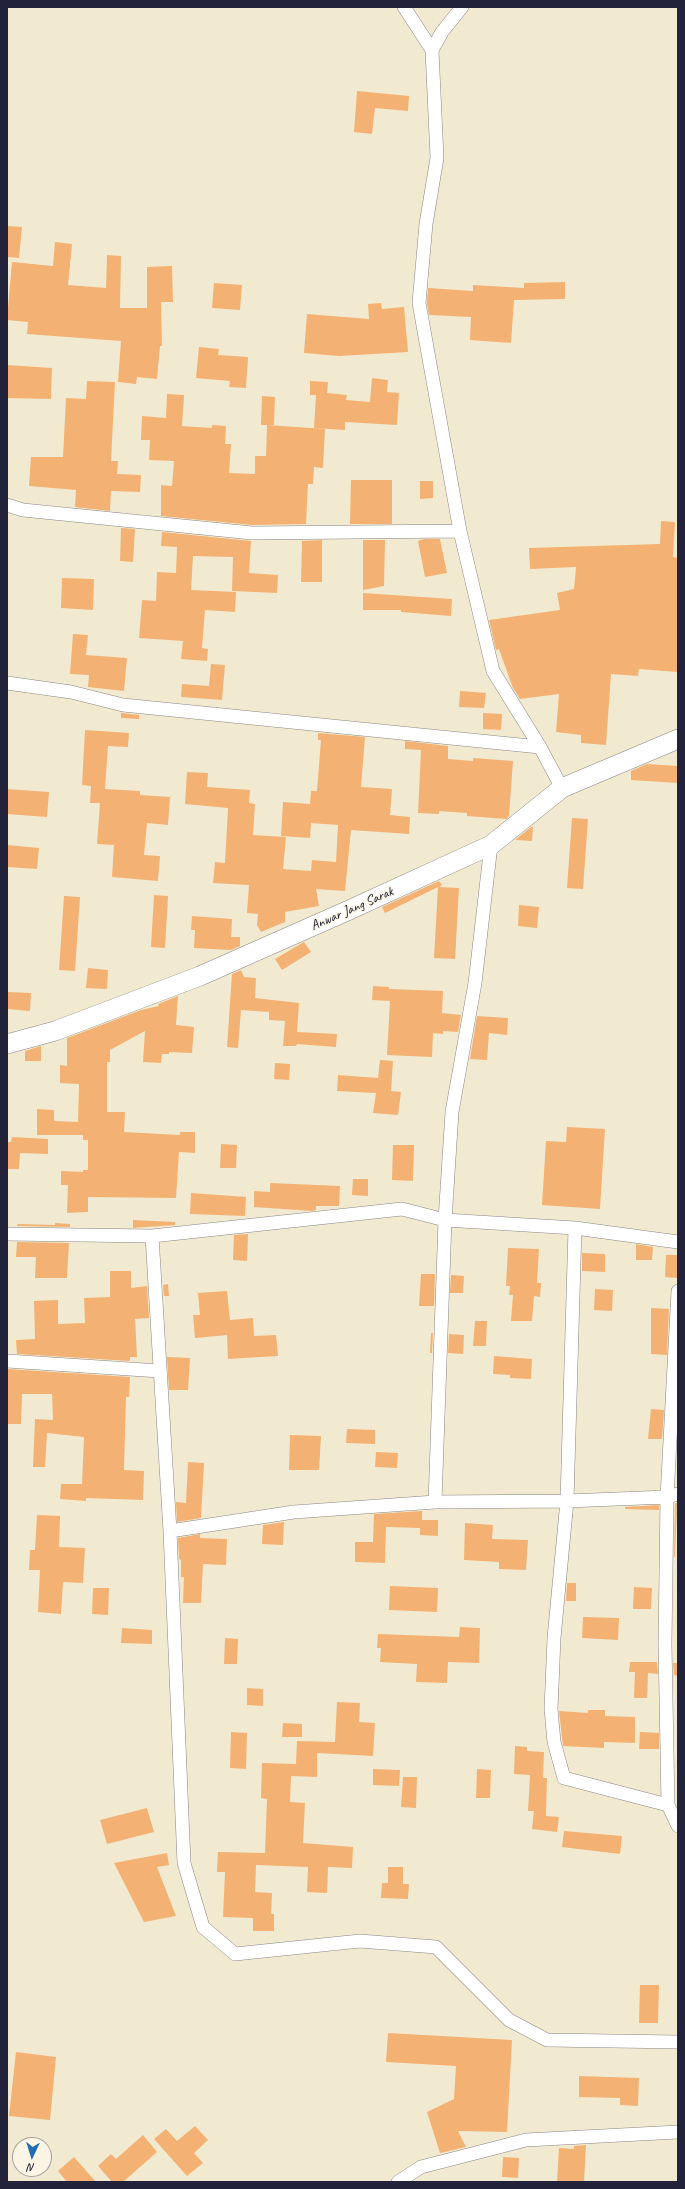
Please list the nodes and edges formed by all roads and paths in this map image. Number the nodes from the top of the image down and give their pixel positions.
1 (404, 7) edge
2 (462, 7) edge
3 (432, 50) junction
4 (7, 505) edge
5 (460, 531) junction
6 (7, 683) edge
7 (678, 739) edge
8 (540, 747) junction
9 (562, 788) junction
10 (491, 845) junction
11 (7, 1044) edge
12 (445, 1220) junction
13 (575, 1228) junction
14 (7, 1234) edge
15 (152, 1236) junction
16 (678, 1242) edge
17 (678, 1291) edge
18 (7, 1361) edge
19 (160, 1371) junction
20 (673, 1496) edge
21 (567, 1501) junction
22 (435, 1502) junction
23 (170, 1531) junction
24 (668, 1805) junction
25 (678, 1826) edge
26 (678, 2042) edge
27 (678, 2132) edge
28 (398, 2182) edge

1 - 3 street
2 - 3 street
3 - 5 street
4 - 5 street
5 - 8 street
6 - 8 street
7 - 9 main road, Anwar Jang Sarak
8 - 9 street
9 - 10 main road, Anwar Jang Sarak
10 - 11 main road, Anwar Jang Sarak
10 - 12 street
12 - 13 street
12 - 15 street
12 - 22 street
13 - 16 street
13 - 21 street
14 - 15 street
15 - 19 street
17 - 20 street
18 - 19 street
19 - 23 street
20 - 21 street
20 - 24 street
21 - 22 street
21 - 24 street
22 - 23 street
23 - 26 street
24 - 25 street
27 - 28 street

